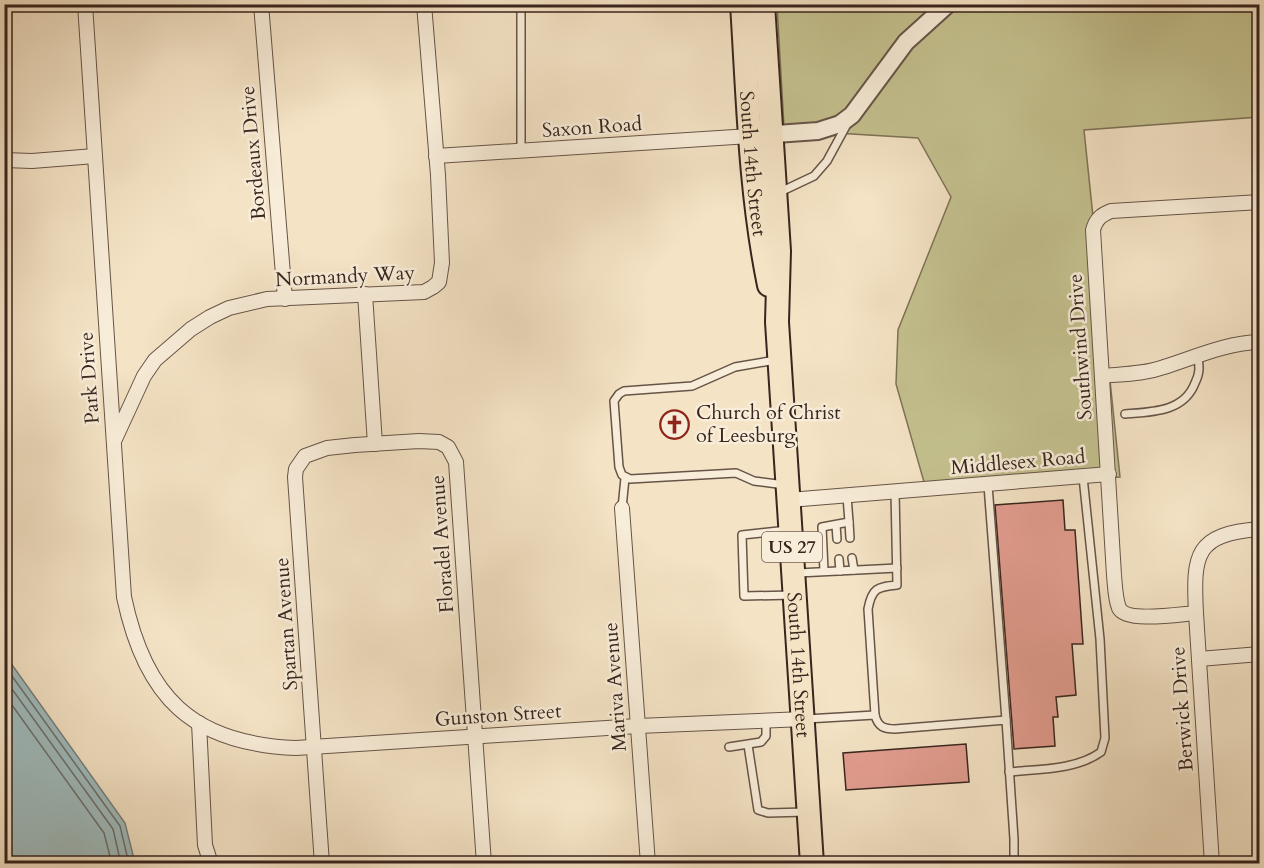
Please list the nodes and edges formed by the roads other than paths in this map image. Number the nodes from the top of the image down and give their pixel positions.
1 (85, 4) edge
2 (261, 4) edge
3 (424, 4) edge
4 (521, 4) edge
5 (742, 4) edge
6 (763, 4) edge
7 (948, 4) edge
8 (852, 115) junction
9 (761, 135) junction
10 (521, 151) junction
11 (95, 156) junction
12 (436, 156) junction
13 (4, 160) edge
14 (775, 194) junction
15 (1260, 202) edge
16 (365, 294) junction
17 (285, 299) junction
18 (777, 322) junction
19 (1260, 342) edge
20 (1197, 356) junction
21 (780, 359) junction
22 (1102, 376) junction
23 (1125, 414) dead end
24 (113, 442) junction
25 (375, 444) junction
26 (1109, 474) junction
27 (1083, 477) junction
28 (625, 478) junction
29 (988, 485) junction
30 (788, 492) junction
31 (895, 492) junction
32 (847, 496) junction
33 (622, 508) joint
34 (849, 522) junction
35 (836, 525) junction
36 (1260, 529) edge
37 (791, 530) junction
38 (850, 538) dead end
39 (837, 539) dead end
40 (852, 558) dead end
41 (839, 559) dead end
42 (897, 568) junction
43 (854, 570) junction
44 (840, 571) junction
45 (824, 572) junction
46 (794, 584) junction
47 (1196, 613) junction
48 (1260, 654) edge
49 (1199, 659) junction
50 (875, 715) junction
51 (804, 719) junction
52 (1006, 720) junction
53 (766, 721) junction
54 (199, 723) junction
55 (638, 726) junction
56 (475, 736) junction
57 (748, 745) junction
58 (314, 747) junction
59 (729, 747) dead end
60 (1009, 772) junction
61 (809, 811) junction
62 (211, 864) edge
63 (322, 864) edge
64 (484, 864) edge
65 (648, 864) edge
66 (812, 864) edge
67 (1014, 864) edge
68 (1212, 864) edge

1 - 11 street, Park Drive
2 - 17 street, Bordeaux Drive
3 - 12 street, Normandy Way
4 - 10 lane
5 - 9 highway, South 14th Street / US 27
6 - 9 highway, South 14th Street / US 27
7 - 8 street
8 - 9 street
8 - 14 lane
9 - 10 street, Saxon Road
9 - 14 highway, South 14th Street / US 27
9 - 18 highway, South 14th Street / US 27
10 - 12 street, Saxon Road
11 - 13 street
11 - 24 street, Park Drive
12 - 16 street, Normandy Way
14 - 18 highway, South 14th Street / US 27
15 - 22 street, Southwind Drive
16 - 17 street, Normandy Way
16 - 25 street
17 - 24 street, Normandy Way
18 - 21 highway, South 14th Street / US 27
19 - 20 street
20 - 22 street
20 - 23 lane
21 - 28 lane
21 - 30 highway, South 14th Street / US 27
22 - 26 street, Southwind Drive
24 - 54 street, Park Drive
25 - 56 street, Floradel Avenue
25 - 58 street, Spartan Avenue
26 - 27 street, Middlesex Road
26 - 47 street, Middlesex Road
27 - 29 street, Middlesex Road
27 - 60 lane
28 - 30 lane
28 - 33 lane
29 - 31 street, Middlesex Road
29 - 52 lane
30 - 32 street, Middlesex Road
30 - 37 highway, South 14th Street / US 27
31 - 32 street, Middlesex Road
31 - 42 lane
32 - 34 lane
33 - 55 street, Mariva Avenue
34 - 35 lane
34 - 38 lane
35 - 39 lane
35 - 45 lane
36 - 47 street, Berwick Drive
37 - 46 highway, South 14th Street / US 27
37 - 46 lane
40 - 43 lane
41 - 44 lane
42 - 43 lane
42 - 50 lane
43 - 44 lane
44 - 45 lane
45 - 46 lane
46 - 51 highway, South 14th Street / US 27
47 - 49 street, Berwick Drive
48 - 49 street
49 - 68 street, Berwick Drive
50 - 51 lane
50 - 52 lane
51 - 53 street, Gunston Street
51 - 61 highway, South 14th Street / US 27
52 - 60 lane
53 - 55 street, Gunston Street
53 - 57 lane
54 - 58 street, Gunston Street
54 - 62 street
55 - 56 street, Gunston Street
55 - 65 street, Mariva Avenue
56 - 58 street, Gunston Street
56 - 64 street, Floradel Avenue
57 - 59 lane
57 - 61 lane
58 - 63 street, Spartan Avenue
60 - 67 lane
61 - 66 highway, South 14th Street / US 27

